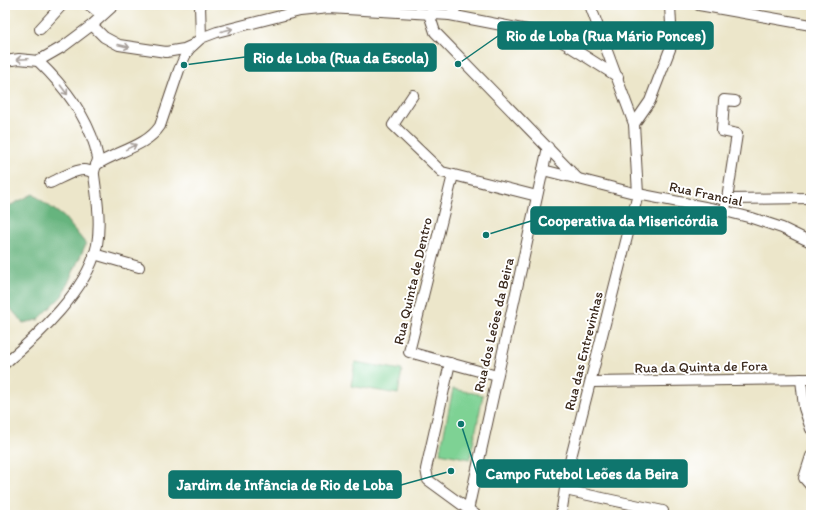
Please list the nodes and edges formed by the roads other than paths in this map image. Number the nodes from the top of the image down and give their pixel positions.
1 (62, 5) edge
2 (89, 5) edge
3 (114, 5) edge
4 (200, 5) edge
5 (290, 5) edge
6 (319, 5) edge
7 (458, 5) edge
8 (590, 5) edge
9 (670, 5) edge
10 (699, 5) edge
11 (303, 8) edge
12 (330, 8) junction
13 (429, 14) junction
14 (450, 15) junction
15 (102, 16) junction
16 (92, 25) junction
17 (811, 25) edge
18 (40, 29) dead end
19 (201, 38) junction
20 (193, 45) junction
21 (5, 61) edge
22 (38, 61) junction
23 (618, 77) junction
24 (412, 95) dead end
25 (735, 101) dead end
26 (634, 124) junction
27 (548, 147) junction
28 (95, 169) junction
29 (543, 170) junction
30 (453, 175) junction
31 (578, 179) junction
32 (50, 183) dead end
33 (638, 194) junction
34 (537, 196) junction
35 (811, 198) edge
36 (727, 199) junction
37 (725, 211) junction
38 (811, 242) edge
39 (94, 254) junction
40 (139, 267) dead end
41 (5, 363) edge
42 (450, 363) junction
43 (497, 376) junction
44 (806, 379) edge
45 (591, 382) junction
46 (811, 429) edge
47 (811, 456) edge
48 (811, 486) edge
49 (565, 490) junction
50 (663, 511) dead end
51 (472, 512) edge
52 (561, 515) edge

1 - 18 street
2 - 15 street
3 - 15 street
4 - 19 street
5 - 11 street
6 - 12 street
7 - 14 street
8 - 23 street, Rua das Entrevinhas
9 - 26 street
10 - 17 street
11 - 12 street
19 -> 11 street
12 - 13 street
13 - 14 street
13 - 27 street
14 - 23 street
15 - 16 street
16 -> 20 street
16 - 22 street
19 - 20 street
28 -> 20 street
22 -> 21 street
22 -> 28 street
23 - 26 street, Rua das Entrevinhas
24 - 30 street
25 - 36 street
26 - 33 street, Rua das Entrevinhas
27 - 29 street, Rua dos Leões da Beira
27 - 31 street
28 - 32 street
28 - 39 street
29 - 31 street, Rua Francial
29 - 34 street, Rua dos Leões da Beira
30 - 34 street
30 - 42 street, Rua Quinta de Dentro
31 - 33 street, Rua Francial
33 - 37 street, Rua Francial
33 - 45 street, Rua das Entrevinhas
34 - 43 street, Rua dos Leões da Beira
35 - 36 street
36 - 37 street
37 - 38 street, Rua Francial
39 - 40 street
39 - 41 street
42 - 43 street, Rua Quinta de Dentro
42 - 51 street
43 - 51 street, Rua dos Leões da Beira
44 - 45 street, Rua da Quinta de Fora
44 - 46 street
45 - 49 street, Rua das Entrevinhas
47 - 48 street
49 - 50 street
49 - 52 street, Rua das Entrevinhas

